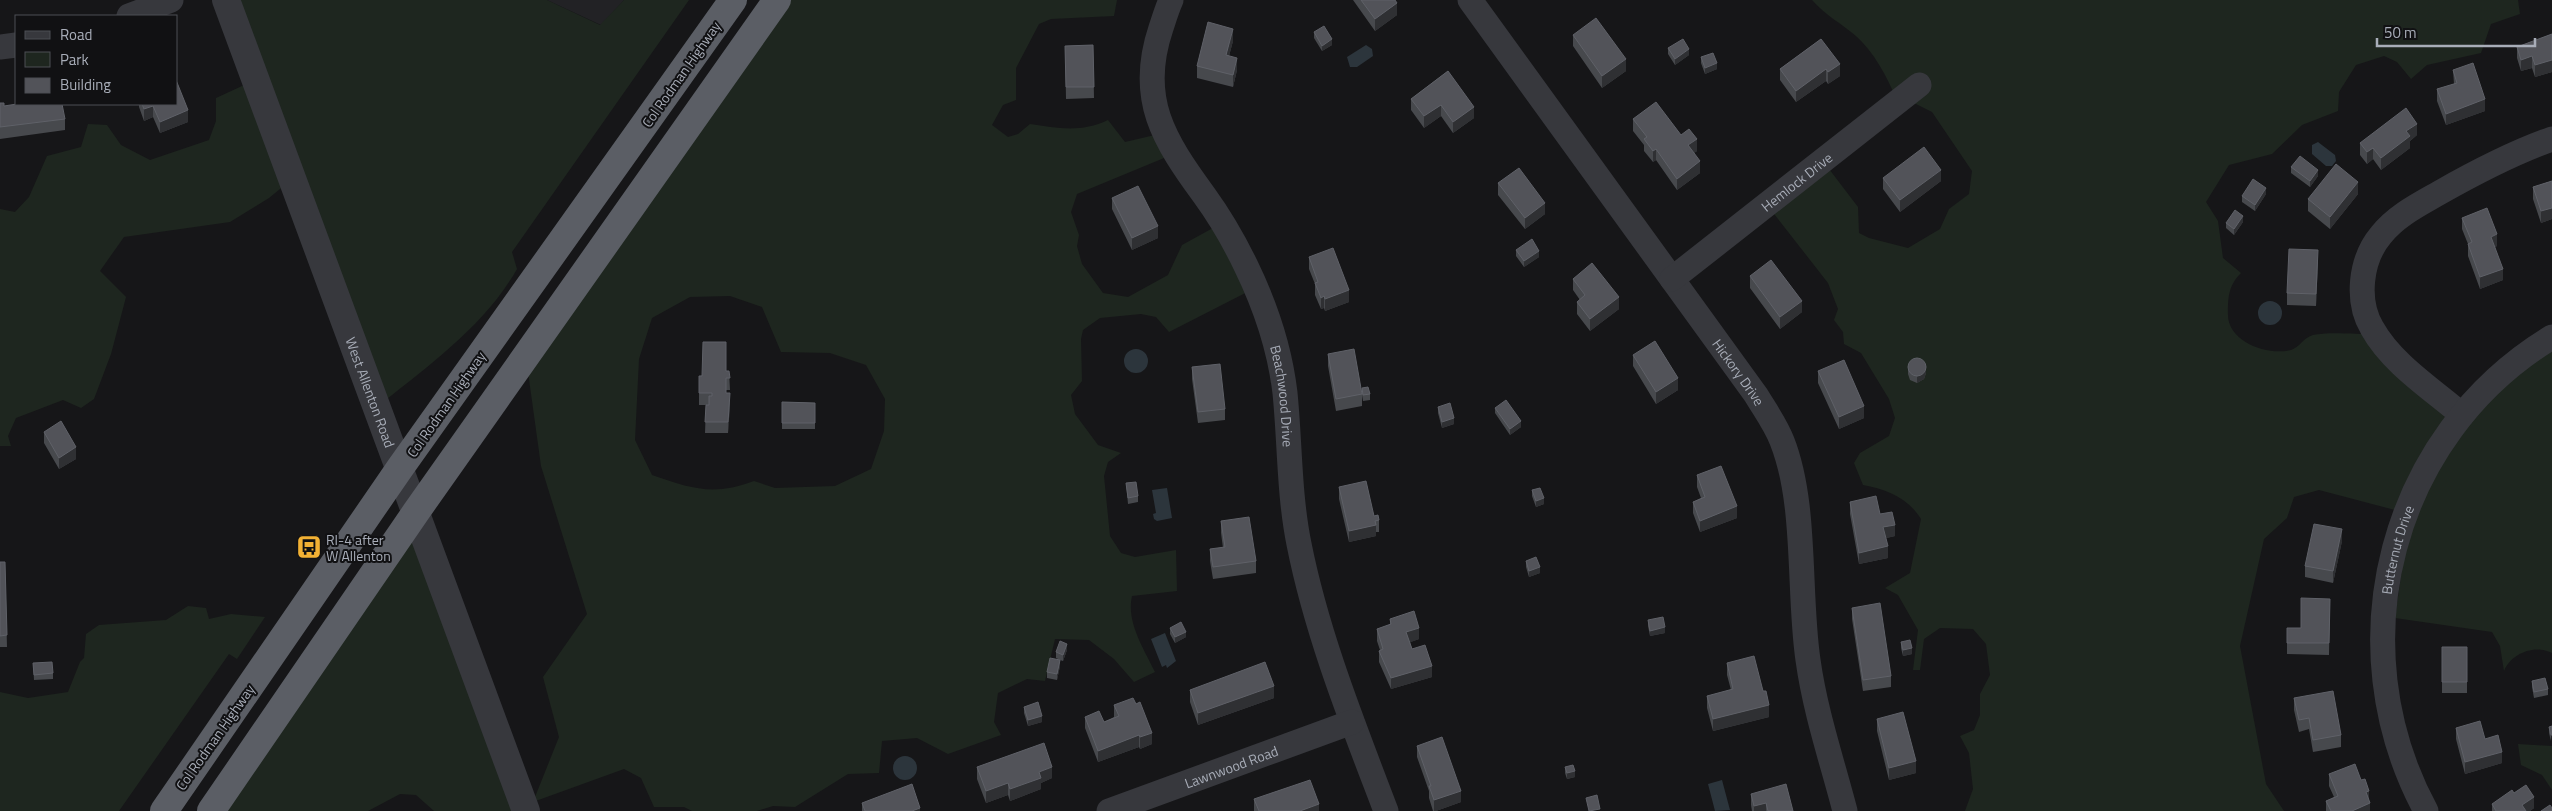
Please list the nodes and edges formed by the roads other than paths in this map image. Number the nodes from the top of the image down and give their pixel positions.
1 (171, 0) edge
2 (226, 0) edge
3 (733, 0) edge
4 (777, 0) edge
5 (1171, 0) edge
6 (1470, 0) edge
7 (131, 15) edge
8 (15, 45) edge
9 (0, 47) edge
10 (1919, 85) dead end
11 (2552, 139) edge
12 (1672, 279) junction
13 (2552, 337) edge
14 (2462, 415) dead end
15 (400, 468) junction
16 (416, 512) junction
17 (1352, 722) junction
18 (164, 811) edge
19 (211, 811) edge
20 (526, 811) edge
21 (1109, 811) edge
22 (1386, 811) edge
23 (1845, 811) edge
24 (2426, 811) edge

1 - 7 street
2 - 15 street, West Allenton Road
3 - 15 highway, Col Rodman Highway
4 - 16 highway
5 - 17 street, Beachwood Drive
6 - 12 street, Hickory Drive
8 - 9 street
10 - 12 street, Hemlock Drive
11 - 14 street
12 - 23 street, Hickory Drive
13 - 24 street, Butternut Drive
15 - 16 street, West Allenton Road
15 - 18 highway, Col Rodman Highway
16 - 19 highway
16 - 20 street, West Allenton Road
17 - 21 street, Lawnwood Road
17 - 22 street, Beachwood Drive

